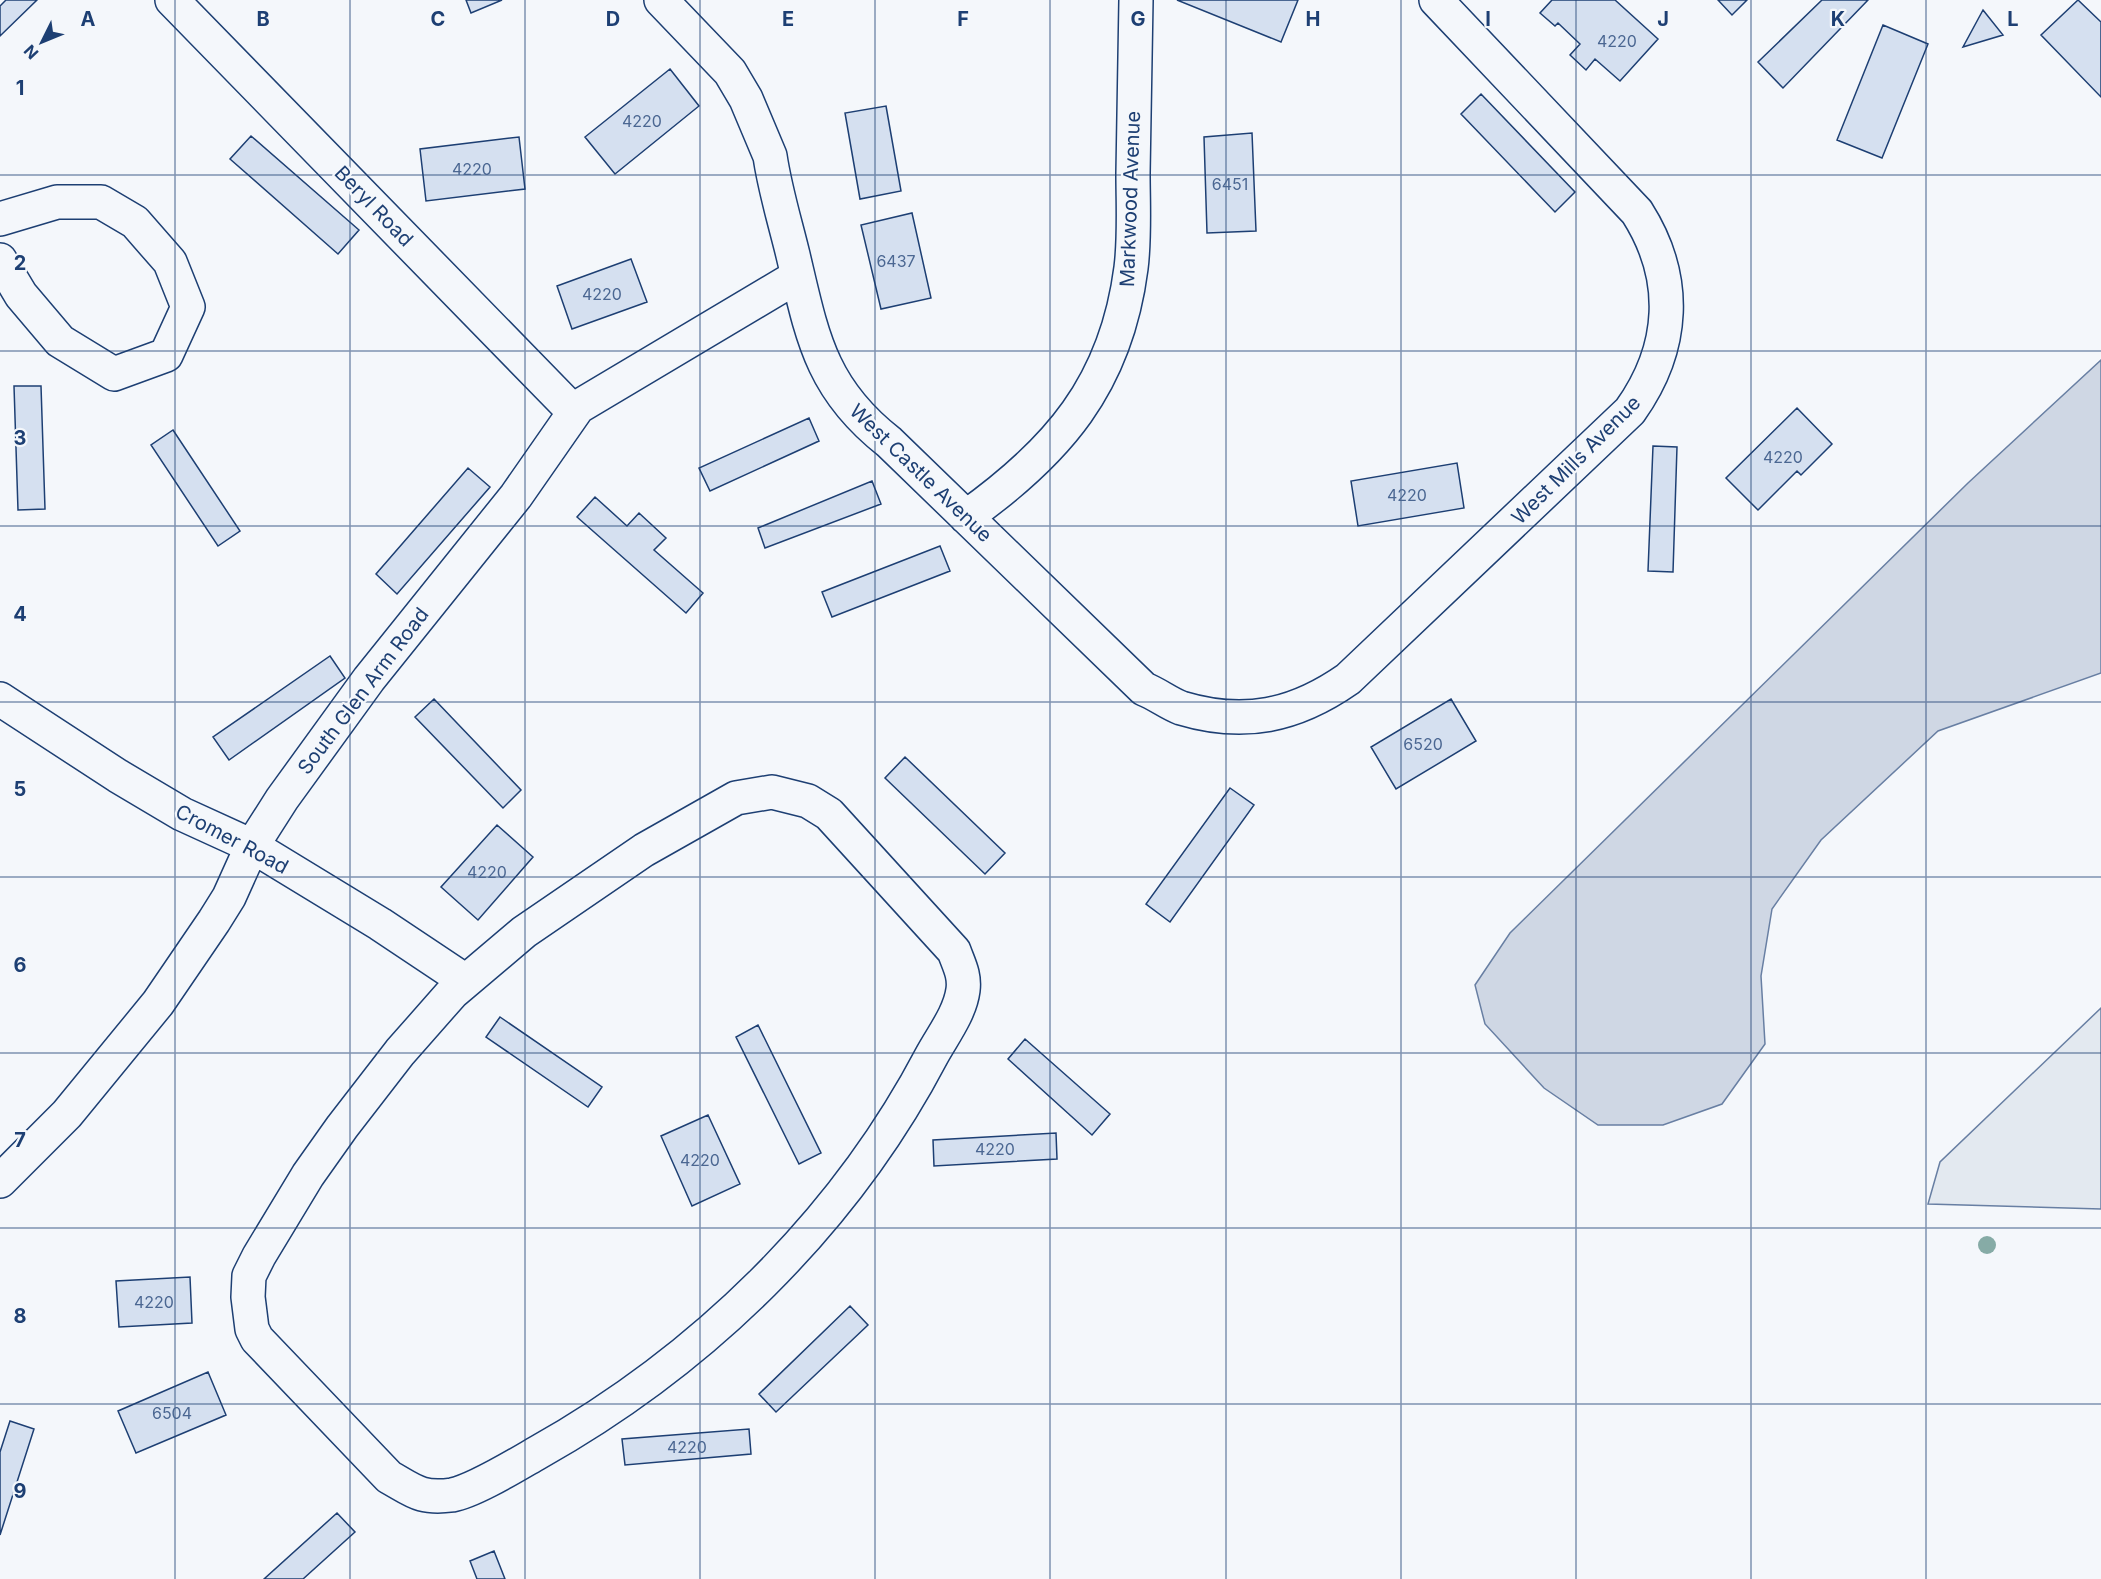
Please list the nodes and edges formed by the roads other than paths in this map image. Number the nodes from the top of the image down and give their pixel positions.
1 (172, 0) edge
2 (661, 0) edge
3 (1136, 0) edge
4 (1436, 0) edge
5 (0, 219) edge
6 (0, 260) edge
7 (798, 276) junction
8 (574, 412) junction
9 (966, 517) junction
10 (0, 699) edge
11 (1169, 703) joint
12 (252, 846) junction
13 (464, 980) junction
14 (0, 1181) edge

1 - 8 street, Beryl Road
2 - 7 street, West Castle Avenue
3 - 9 street, Markwood Avenue
4 - 11 street, West Mills Avenue
5 - 6 street
7 - 8 street, South Glen Arm Road
7 - 9 street, West Castle Avenue
8 - 12 street, South Glen Arm Road
9 - 11 street, West Castle Avenue
10 - 12 street, Cromer Road
12 - 13 street, Cromer Road
12 - 14 street, South Glen Arm Road
13 - 13 street

